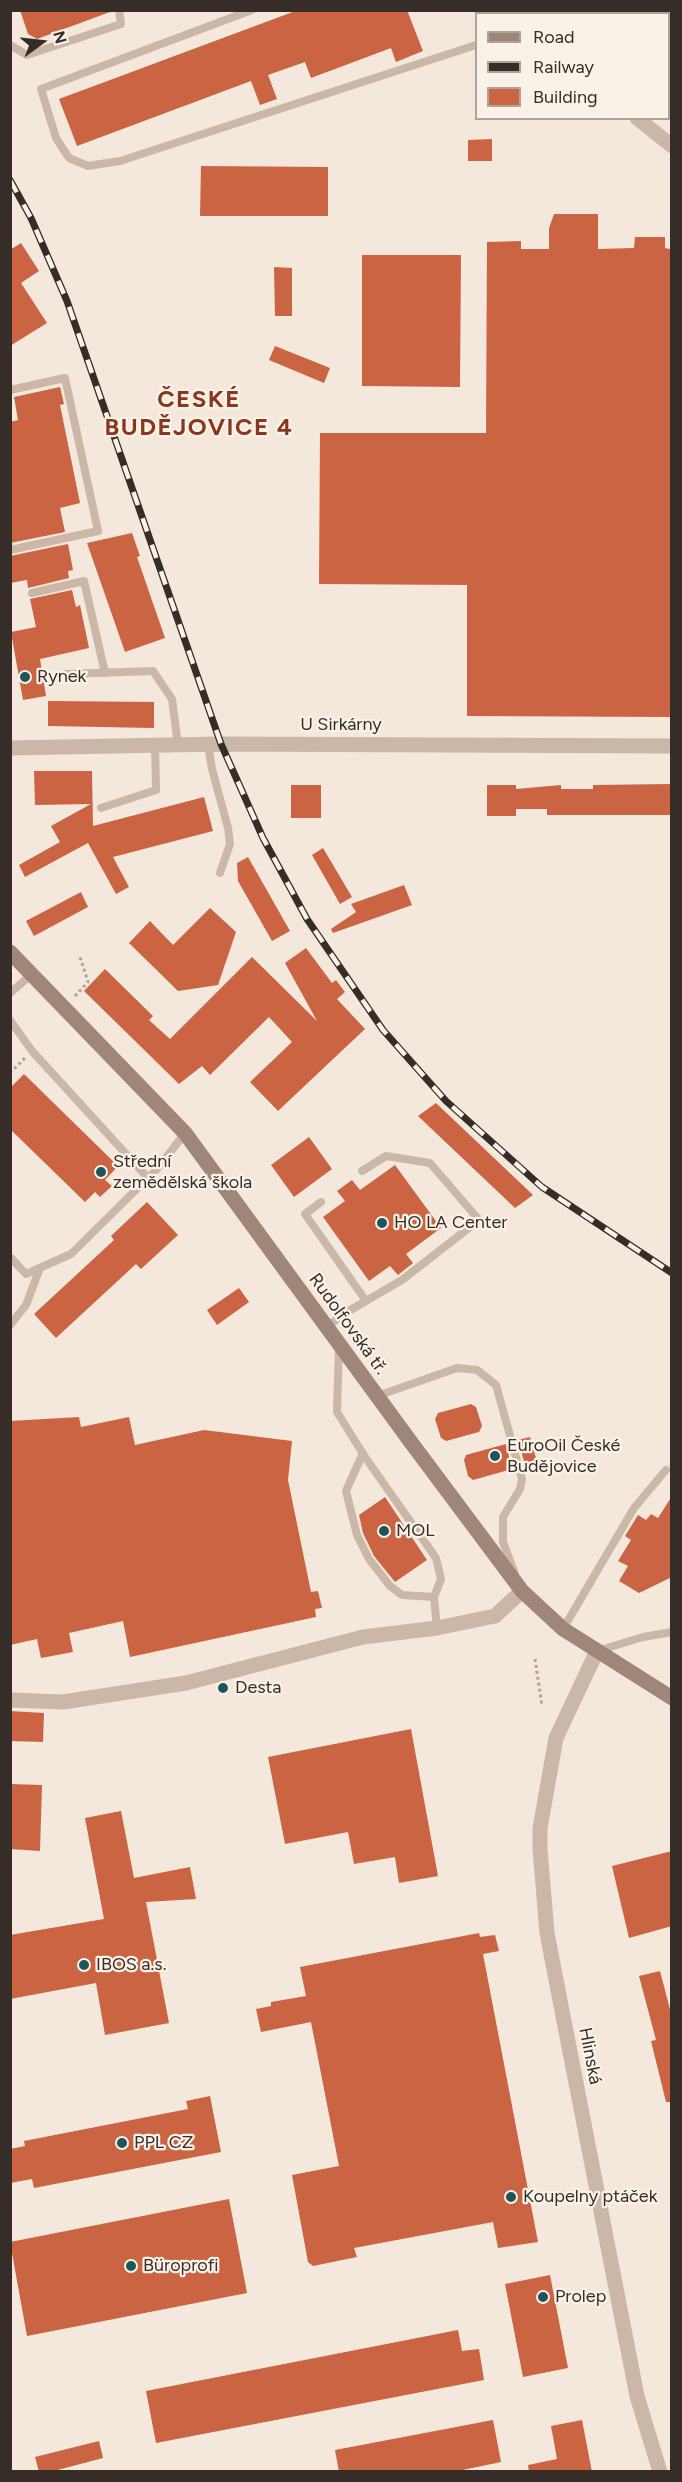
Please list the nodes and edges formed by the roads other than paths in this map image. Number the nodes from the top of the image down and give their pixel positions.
1 (119, 10) edge
2 (252, 10) edge
3 (10, 45) edge
4 (475, 46) edge
5 (640, 120) edge
6 (672, 146) edge
7 (10, 390) edge
8 (10, 550) edge
9 (32, 593) dead end
10 (105, 673) junction
11 (66, 674) dead end
12 (178, 745) junction
13 (208, 745) junction
14 (155, 746) junction
15 (672, 746) edge
16 (10, 748) edge
17 (101, 808) dead end
18 (220, 873) dead end
19 (10, 952) edge
20 (31, 975) junction
21 (10, 993) edge
22 (10, 1020) edge
23 (185, 1133) junction
24 (362, 1171) dead end
25 (148, 1178) junction
26 (321, 1202) dead end
27 (10, 1257) edge
28 (40, 1268) junction
29 (366, 1301) junction
30 (10, 1325) edge
31 (326, 1327) junction
32 (339, 1344) junction
33 (376, 1396) junction
34 (363, 1453) junction
35 (666, 1470) dead end
36 (522, 1591) junction
37 (434, 1597) junction
38 (438, 1628) junction
39 (563, 1629) junction
40 (672, 1632) edge
41 (597, 1651) junction
42 (672, 1698) edge
43 (10, 1700) edge
44 (660, 2472) edge

1 - 3 lane
2 - 4 lane
5 - 6 street
7 - 8 lane
9 - 10 lane
10 - 11 lane
10 - 12 lane
12 - 13 street, U Sirkárny
12 - 14 street, U Sirkárny
13 - 15 street, U Sirkárny
13 - 18 lane
14 - 16 street, U Sirkárny
14 - 17 lane
19 - 20 main road, Rudolfovská tř.
20 - 21 lane
20 - 23 main road, Rudolfovská tř.
22 - 25 lane
23 - 25 lane
23 - 31 main road, Rudolfovská tř.
24 - 29 lane
25 - 28 lane
26 - 29 lane
27 - 28 lane
28 - 30 lane
29 - 31 lane
31 - 32 main road, Rudolfovská tř.
32 - 33 main road, Rudolfovská tř.
32 - 34 lane
33 - 36 main road, Rudolfovská tř.
33 - 36 lane
34 - 37 lane
34 - 37 lane
35 - 39 lane
36 - 38 street
36 - 39 main road, Rudolfovská tř.
37 - 38 lane
38 - 43 street
39 - 41 main road, Rudolfovská tř.
40 - 41 lane
41 - 42 main road, Rudolfovská tř.
41 - 44 street, Hlinská

